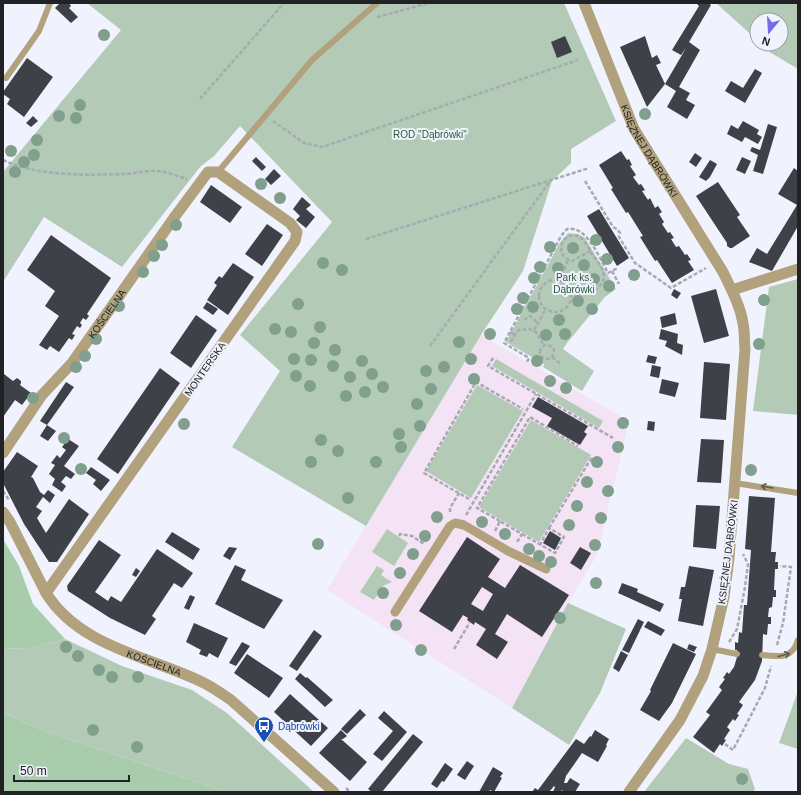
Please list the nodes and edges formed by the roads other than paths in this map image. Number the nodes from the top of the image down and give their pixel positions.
1 (50, 3) edge
2 (377, 3) edge
3 (584, 3) edge
4 (6, 78) dead end
5 (213, 172) junction
6 (798, 269) edge
7 (732, 290) junction
8 (3, 452) edge
9 (735, 483) junction
10 (798, 493) edge
11 (7, 508) edge
12 (546, 569) dead end
13 (46, 593) junction
14 (395, 612) dead end
15 (798, 640) edge
16 (712, 649) junction
17 (737, 654) dead end
18 (762, 655) dead end
19 (334, 792) edge
20 (629, 792) edge

1 - 4 lane
2 - 5 lane
3 - 7 street, KSIĘŻNEJ DĄBRÓWKI
5 - 8 street, KOŚCIELNA
5 - 13 street, MONTERSKA
6 - 7 street
7 - 9 street, KSIĘŻNEJ DĄBRÓWKI
10 -> 9 lane
9 - 16 street, KSIĘŻNEJ DĄBRÓWKI
11 - 13 street, KOŚCIELNA
12 - 14 street
13 - 19 street, KOŚCIELNA
18 -> 15 lane
16 - 17 lane
16 - 20 street, KSIĘŻNEJ DĄBRÓWKI

